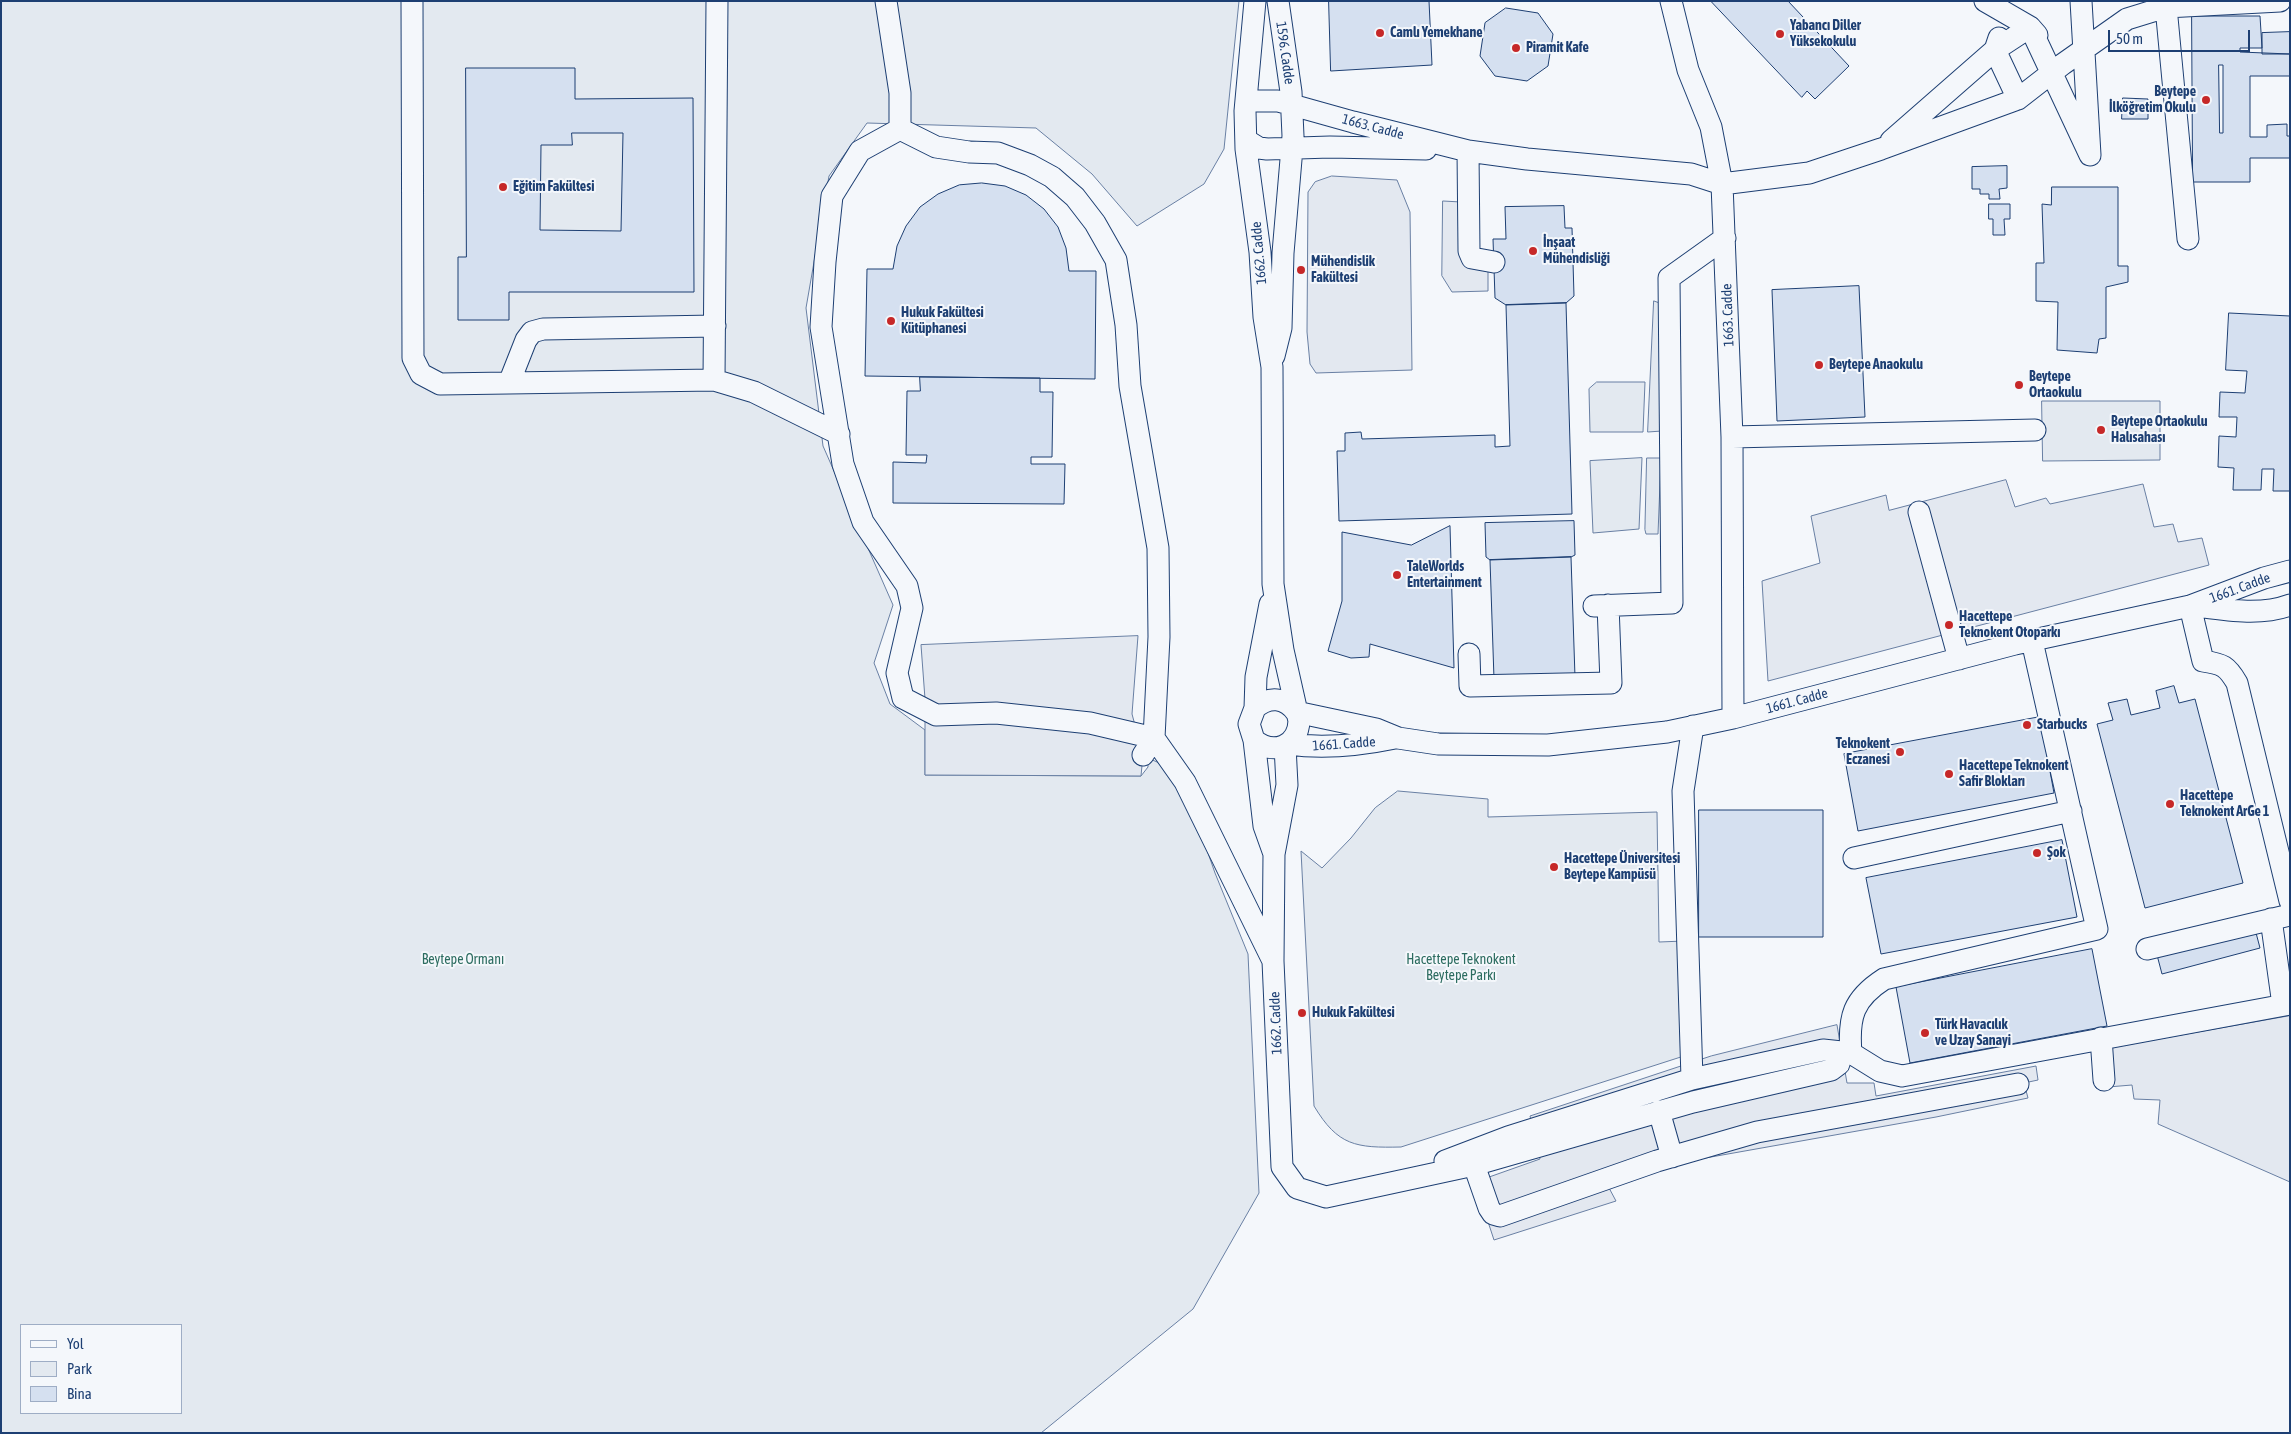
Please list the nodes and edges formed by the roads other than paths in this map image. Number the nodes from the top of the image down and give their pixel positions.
1 (412, 1) edge
2 (717, 1) edge
3 (886, 1) edge
4 (1256, 1) edge
5 (1278, 1) edge
6 (1671, 1) edge
7 (1985, 1) edge
8 (2081, 1) edge
9 (2280, 1) edge
10 (2166, 8) junction
11 (2007, 14) junction
12 (2030, 27) junction
13 (1996, 50) junction
14 (2063, 64) junction
15 (2018, 99) junction
16 (1247, 101) junction
17 (1291, 105) junction
18 (900, 130) junction
19 (1246, 140) junction
20 (1293, 147) junction
21 (1461, 150) junction
22 (1881, 150) junction
23 (1722, 184) junction
24 (1725, 238) junction
25 (2188, 238) dead end
26 (1494, 262) dead end
27 (715, 326) junction
28 (1272, 366) junction
29 (714, 380) junction
30 (509, 383) junction
31 (2035, 430) dead end
32 (839, 434) junction
33 (1732, 437) junction
34 (1918, 512) dead end
35 (2290, 571) edge
36 (1273, 584) junction
37 (2290, 605) edge
38 (2190, 606) junction
39 (2032, 641) junction
40 (1469, 654) dead end
41 (1959, 659) junction
42 (1255, 708) junction
43 (1296, 712) junction
44 (1733, 718) junction
45 (1693, 726) junction
46 (1398, 738) junction
47 (1254, 740) junction
48 (1287, 745) junction
49 (1148, 747) junction
50 (2071, 811) junction
51 (1274, 854) junction
52 (1854, 858) dead end
53 (2290, 901) edge
54 (2280, 917) edge
55 (2147, 949) dead end
56 (1273, 961) junction
57 (2286, 1004) edge
58 (2101, 1038) junction
59 (1846, 1053) junction
60 (1692, 1079) junction
61 (2104, 1080) dead end
62 (2018, 1084) dead end
63 (1659, 1111) junction
64 (1672, 1157) junction
65 (1474, 1165) junction
66 (1409, 1180) junction

1 - 30 street
2 - 27 street
3 - 18 street
4 - 16 street, 1596. Cadde
5 - 17 street, 1596. Cadde
6 - 23 street
7 - 11 street
8 - 12 street
9 - 10 street
10 - 14 street
10 - 25 street
11 - 12 street
11 - 13 street
12 - 13 street
12 - 14 street
13 - 15 street
13 - 22 street
14 - 15 street
15 - 22 street
16 - 17 street, 1663. Cadde
16 - 19 street, 1596. Cadde
17 - 20 street, 1596. Cadde
17 - 21 street, 1663. Cadde
18 - 32 street
18 - 49 street
19 - 20 street, 1663. Cadde
19 - 28 street, 1662. Cadde
20 - 21 street, 1663. Cadde
20 - 28 street, 1662. Cadde
21 - 23 street, 1663. Cadde
21 - 26 street
22 - 23 street
23 - 24 street, 1663. Cadde
24 - 33 street, 1663. Cadde
24 - 40 street
27 - 29 street
27 - 30 street
28 - 36 street, 1662. Cadde
29 - 30 street
29 - 32 street
31 - 33 street
32 - 49 street
33 - 44 street, 1663. Cadde
34 - 41 street
35 - 38 street, 1661. Cadde
36 - 42 street, 1662. Cadde
36 - 43 street, 1662. Cadde
37 - 38 street, 1661. Cadde
38 - 39 street, 1661. Cadde
38 - 53 street
39 - 41 street, 1661. Cadde
39 - 50 street
41 - 44 street, 1661. Cadde
42 - 43 street
42 - 47 street, 1662. Cadde
43 - 46 street, 1661. Cadde
43 - 48 street, 1662. Cadde
44 - 45 street, 1661. Cadde
45 - 46 street, 1661. Cadde
45 - 60 street
46 - 48 street, 1661. Cadde
47 - 48 street
47 - 51 street, 1662. Cadde
48 - 51 street, 1662. Cadde
49 - 56 street
50 - 52 street
50 - 59 street
51 - 56 street, 1662. Cadde
54 - 55 street
54 - 57 street
56 - 66 street, 1662. Cadde
57 - 58 street
58 - 59 street
58 - 61 street
59 - 60 street
59 - 63 street
60 - 66 street
62 - 64 street
63 - 64 street
63 - 65 street
64 - 65 street
65 - 66 street

